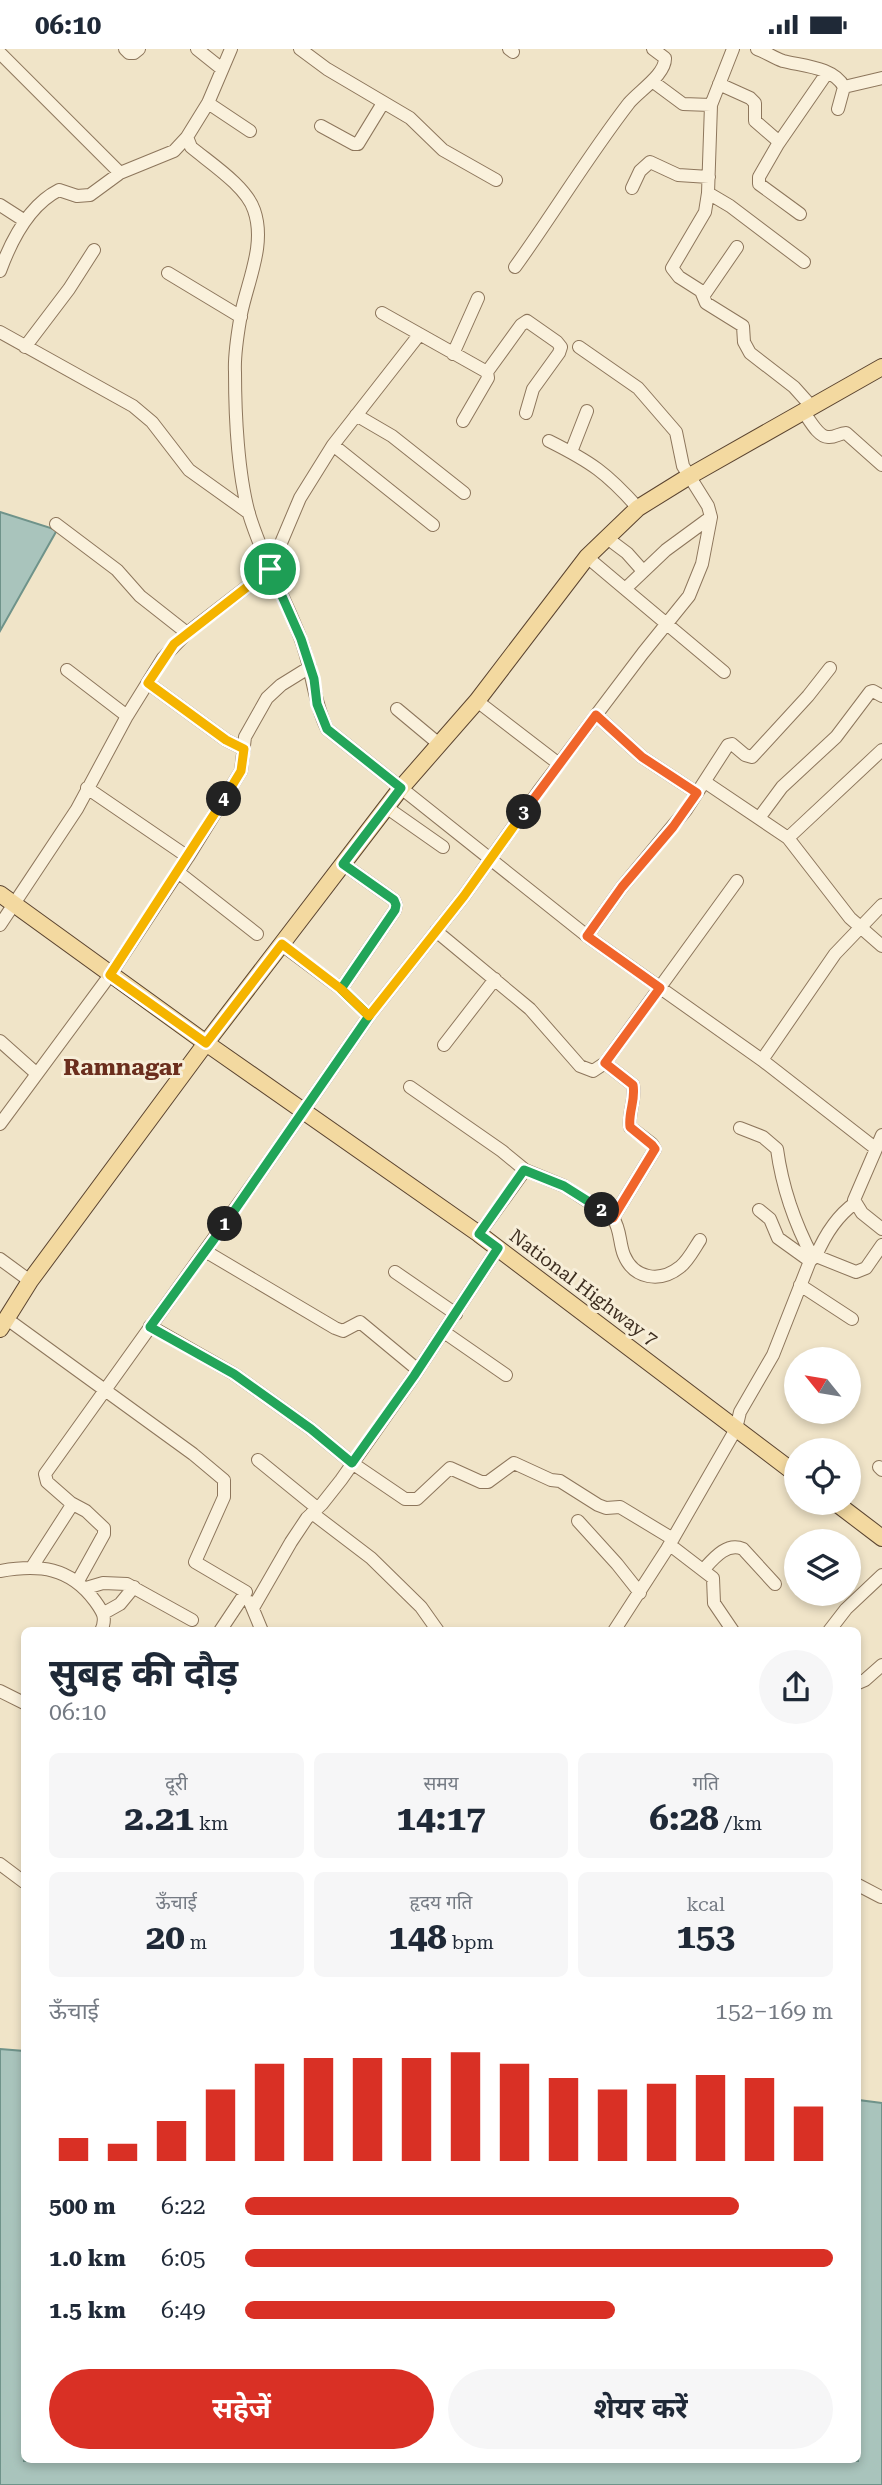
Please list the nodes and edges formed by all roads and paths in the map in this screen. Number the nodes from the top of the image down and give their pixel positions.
1 (125, 49) edge
2 (139, 49) edge
3 (197, 49) edge
4 (231, 49) edge
5 (300, 49) edge
6 (653, 49) edge
7 (733, 49) edge
8 (757, 49) edge
9 (0, 53) edge
10 (222, 69) junction
11 (827, 73) junction
12 (882, 78) edge
13 (652, 81) junction
14 (719, 84) junction
15 (844, 87) junction
16 (208, 103) junction
17 (383, 103) junction
18 (711, 106) junction
19 (838, 109) dead end
20 (321, 126) dead end
21 (250, 131) dead end
22 (187, 137) junction
23 (778, 144) junction
24 (120, 173) junction
25 (709, 177) junction
26 (496, 180) dead end
27 (632, 188) dead end
28 (708, 193) junction
29 (0, 205) edge
30 (800, 214) dead end
31 (25, 221) junction
32 (737, 247) dead end
33 (94, 250) dead end
34 (804, 262) dead end
35 (514, 267) dead end
36 (0, 271) edge
37 (168, 273) dead end
38 (704, 295) junction
39 (478, 298) dead end
40 (382, 313) dead end
41 (241, 317) junction
42 (0, 332) edge
43 (419, 335) junction
44 (25, 347) junction
45 (579, 347) dead end
46 (453, 354) junction
47 (882, 367) edge
48 (487, 372) junction
49 (807, 409) junction
50 (587, 411) dead end
51 (526, 413) dead end
52 (356, 415) junction
53 (463, 421) dead end
54 (549, 441) dead end
55 (332, 445) junction
56 (571, 452) junction
57 (882, 465) edge
58 (688, 477) junction
59 (464, 492) dead end
60 (638, 508) junction
61 (249, 513) junction
62 (711, 517) junction
63 (56, 524) dead end
64 (433, 525) dead end
65 (607, 538) junction
66 (587, 557) junction
67 (270, 569) junction
68 (643, 571) junction
69 (625, 589) junction
70 (667, 625) junction
71 (187, 633) junction
72 (310, 667) junction
73 (830, 668) dead end
74 (67, 670) dead end
75 (724, 671) dead end
76 (148, 683) junction
77 (882, 697) edge
78 (477, 701) junction
79 (397, 709) dead end
80 (596, 715) junction
81 (127, 716) junction
82 (439, 744) junction
83 (244, 749) junction
84 (882, 750) edge
85 (559, 764) junction
86 (701, 787) junction
87 (88, 788) junction
88 (401, 788) junction
89 (386, 807) junction
90 (760, 818) junction
91 (788, 838) junction
92 (443, 847) dead end
93 (188, 857) junction
94 (491, 859) junction
95 (343, 864) junction
96 (178, 872) junction
97 (737, 881) dead end
98 (0, 894) edge
99 (15, 905) junction
100 (882, 905) edge
101 (0, 925) edge
102 (859, 927) junction
103 (436, 931) junction
104 (257, 934) dead end
105 (587, 936) junction
106 (282, 944) junction
107 (882, 946) edge
108 (110, 975) junction
109 (495, 979) junction
110 (660, 988) junction
111 (341, 989) junction
112 (369, 1016) junction
113 (0, 1041) edge
114 (206, 1043) junction
115 (444, 1045) dead end
116 (762, 1060) junction
117 (605, 1063) junction
118 (37, 1074) junction
119 (410, 1087) dead end
120 (303, 1111) junction
121 (0, 1124) edge
122 (740, 1128) dead end
123 (882, 1135) edge
124 (875, 1148) junction
125 (524, 1170) junction
126 (855, 1203) junction
127 (759, 1210) dead end
128 (613, 1218) junction
129 (882, 1229) edge
130 (479, 1234) junction
131 (699, 1240) dead end
132 (498, 1248) junction
133 (881, 1249) edge
134 (205, 1251) junction
135 (813, 1258) junction
136 (0, 1259) edge
137 (395, 1272) dead end
138 (30, 1282) junction
139 (800, 1285) junction
140 (456, 1314) junction
141 (852, 1318) dead end
142 (3, 1324) edge
143 (150, 1327) junction
144 (444, 1332) junction
145 (418, 1370) junction
146 (506, 1375) dead end
147 (104, 1389) junction
148 (736, 1429) junction
149 (258, 1460) dead end
150 (352, 1463) junction
151 (784, 1464) edge
152 (71, 1503) junction
153 (314, 1511) junction
154 (852, 1515) edge
155 (578, 1521) dead end
156 (882, 1538) edge
157 (671, 1542) junction
158 (32, 1567) junction
159 (704, 1569) junction
160 (0, 1571) edge
161 (882, 1575) edge
162 (775, 1584) dead end
163 (82, 1585) junction
164 (134, 1587) junction
165 (246, 1592) junction
166 (640, 1593) junction
167 (253, 1608) junction
168 (104, 1613) junction
169 (192, 1620) dead end
170 (102, 1627) edge
171 (223, 1627) edge
172 (260, 1627) edge
173 (435, 1627) edge
174 (617, 1627) edge
175 (730, 1627) edge
176 (832, 1627) edge
177 (882, 1665) edge
178 (861, 1682) edge
179 (0, 1691) edge
180 (21, 1702) edge
181 (0, 1864) edge
182 (21, 1880) edge
183 (861, 1887) edge
184 (881, 1897) edge

1 - 2 street
3 - 10 street
4 - 10 street
5 - 17 street
6 - 13 street
7 - 14 street
8 - 11 street
9 - 24 street
10 - 16 street
11 - 15 street
11 - 23 street
12 - 15 street
13 - 18 street
13 - 35 street
14 - 18 street
14 - 23 street
15 - 19 street
16 - 21 street
16 - 22 street
17 - 20 street
17 - 26 street
18 - 25 street
22 - 24 street
22 - 41 street
23 - 30 street
24 - 31 street
25 - 27 street
25 - 28 street
28 - 34 street
28 - 38 street
29 - 31 street
31 - 36 street
32 - 38 street
33 - 44 street
37 - 41 street
38 - 49 street
39 - 46 street
40 - 43 street
41 - 61 street
42 - 44 street
43 - 46 street
43 - 52 street
44 - 61 street
45 - 58 street
46 - 48 street
47 - 49 main road
48 - 51 street
48 - 53 street
49 - 57 street
49 - 58 main road
50 - 56 street
52 - 55 street
52 - 59 street
54 - 56 street
55 - 64 street
55 - 67 street
56 - 60 street
58 - 60 main road
58 - 62 street
60 - 65 main road
61 - 67 street
62 - 68 street
62 - 70 street
63 - 71 street
65 - 66 main road
65 - 68 street
66 - 69 street
66 - 78 main road
67 - 71 street
67 - 72 street
68 - 69 street
69 - 70 street
70 - 75 street
70 - 80 street
71 - 76 street
72 - 83 street
72 - 88 street
73 - 86 street
74 - 81 street
76 - 81 street
76 - 83 street
77 - 90 street
78 - 82 main road
78 - 85 street
79 - 82 street
80 - 85 street
80 - 86 street
81 - 87 street
82 - 88 main road
83 - 93 street
84 - 91 street
85 - 94 street
86 - 90 street
86 - 105 street
87 - 93 street
87 - 99 street
88 - 89 main road
88 - 94 street
89 - 92 street
89 - 95 main road
90 - 91 street
91 - 102 street
93 - 96 street
94 - 103 street
94 - 105 street
95 - 106 main road
95 - 111 street
96 - 104 street
96 - 108 street
97 - 110 street
98 - 99 main road, National Highway 7
99 - 101 street
99 - 108 main road, National Highway 7
100 - 102 street
102 - 107 street
102 - 116 street
103 - 109 street
103 - 112 street
105 - 110 street
106 - 111 street
106 - 114 main road
108 - 114 main road, National Highway 7
108 - 118 street
109 - 115 street
109 - 117 street
110 - 116 street
110 - 117 street
111 - 112 street
112 - 120 street
113 - 118 street
114 - 120 main road, National Highway 7
114 - 138 main road
116 - 124 street
117 - 128 street
118 - 121 street
119 - 125 street
120 - 130 main road, National Highway 7
120 - 134 street
122 - 135 street
123 - 124 street
124 - 126 street
125 - 128 street
125 - 130 street
126 - 129 street
126 - 135 street
127 - 135 street
128 - 131 street
130 - 132 main road, National Highway 7
132 - 140 street
132 - 148 main road, National Highway 7
133 - 135 street
134 - 143 street
134 - 145 street
135 - 139 street
136 - 138 street
137 - 140 street
138 - 142 main road
139 - 141 street
139 - 148 street
140 - 144 street
142 - 147 street
143 - 147 street
143 - 150 street
144 - 145 street
144 - 146 street
145 - 150 street
147 - 152 street
147 - 165 street
148 - 151 main road, National Highway 7
148 - 157 street
149 - 153 street
150 - 153 street
150 - 157 street
152 - 158 street
152 - 163 street
153 - 167 street
153 - 173 street
154 - 156 main road
155 - 166 street
157 - 159 street
157 - 166 street
158 - 160 street
158 - 163 street
159 - 162 street
159 - 175 street
161 - 176 street
163 - 164 street
163 - 168 street
164 - 168 street
164 - 169 street
165 - 167 street
165 - 171 street
166 - 174 street
167 - 172 street
168 - 170 street
177 - 178 street
179 - 180 street
181 - 182 street
183 - 184 street

